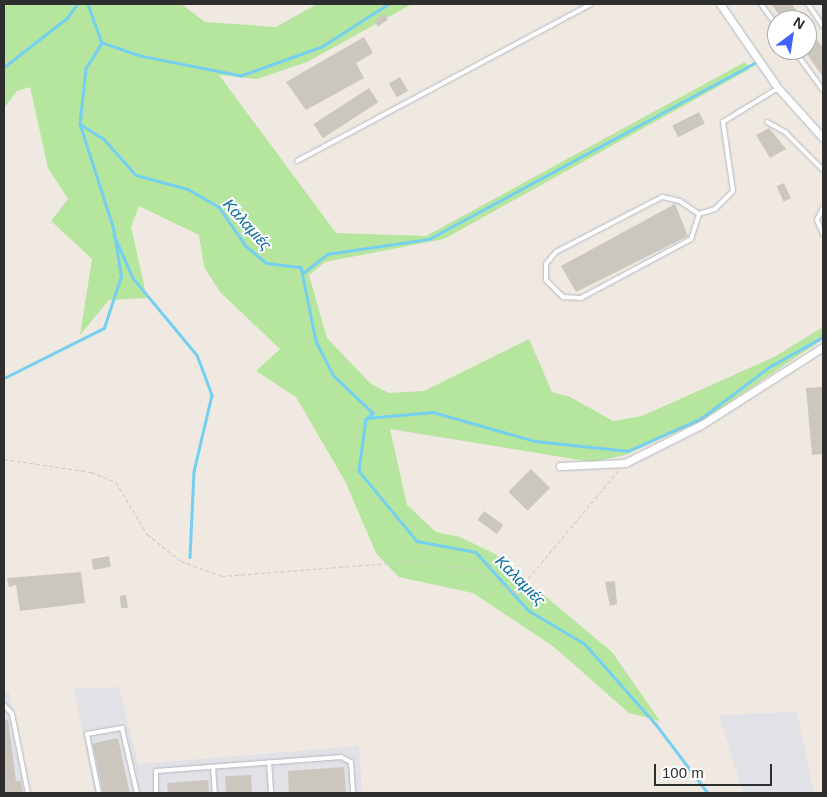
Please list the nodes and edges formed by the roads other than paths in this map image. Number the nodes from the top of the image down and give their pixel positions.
1 (591, 4) edge
2 (808, 4) edge
3 (722, 5) edge
4 (823, 26) edge
5 (801, 60) edge
6 (778, 88) junction
7 (823, 90) edge
8 (767, 122) dead end
9 (823, 138) edge
10 (297, 161) dead end
11 (823, 170) edge
12 (823, 208) edge
13 (699, 214) junction
14 (823, 234) edge
15 (823, 347) edge
16 (560, 466) dead end
17 (4, 705) edge
18 (269, 762) junction
19 (213, 767) junction
20 (28, 793) edge
21 (99, 793) edge
22 (137, 793) edge
23 (156, 793) edge
24 (215, 793) edge
25 (272, 793) edge
26 (353, 793) edge

1 - 10 lane
2 - 4 lane
3 - 6 street
5 - 7 lane
6 - 9 street
6 - 13 lane
8 - 11 lane
12 - 14 lane
13 - 13 lane
15 - 16 street
17 - 20 lane
18 - 19 lane
18 - 25 lane
18 - 26 lane
19 - 23 lane
19 - 24 lane
21 - 22 lane

